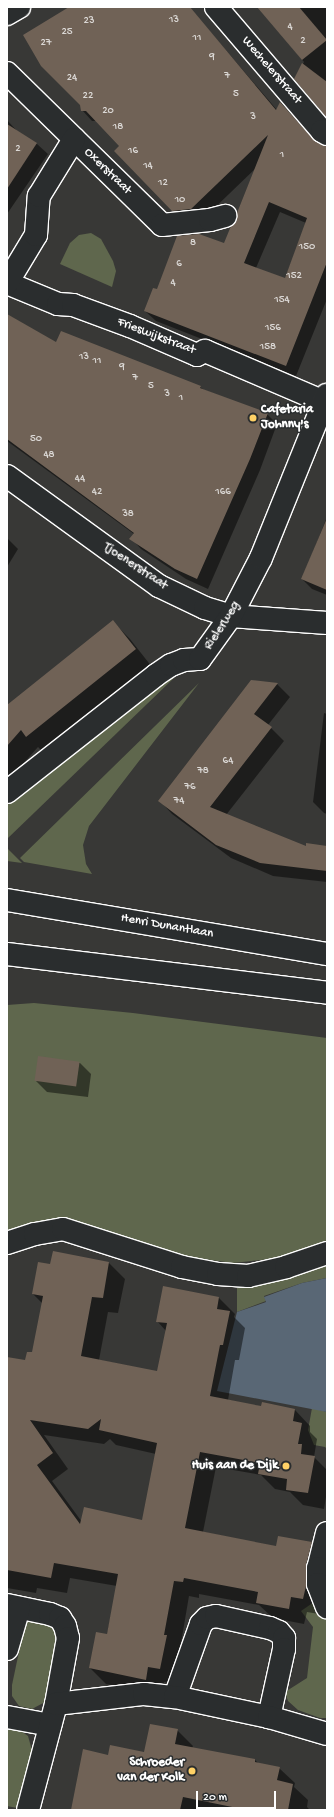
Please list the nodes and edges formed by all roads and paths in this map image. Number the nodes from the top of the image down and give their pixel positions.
1 (19, 7) edge
2 (216, 7) edge
3 (7, 14) edge
4 (7, 73) edge
5 (327, 134) edge
6 (74, 139) junction
7 (225, 216) dead end
8 (7, 283) edge
9 (326, 399) edge
10 (7, 476) edge
11 (231, 616) junction
12 (327, 623) edge
13 (7, 792) edge
14 (7, 900) edge
15 (7, 954) edge
16 (327, 954) edge
17 (327, 993) edge
18 (7, 1243) edge
19 (327, 1254) edge
20 (327, 1533) edge
21 (13, 1607) edge
22 (327, 1607) edge
23 (7, 1649) edge
24 (175, 1697) junction
25 (56, 1704) junction
26 (7, 1717) edge
27 (269, 1718) junction
28 (50, 1725) junction
29 (327, 1734) edge
30 (28, 1810) edge

1 - 3 street
2 - 5 street, Wechelerstraat
4 - 6 street, Oxerstraat
6 - 7 street, Oxerstraat
6 - 8 street
8 - 9 street, Frieswijkstraat
9 - 11 street, Rielerweg
10 - 11 street, Tjoenerstraat
11 - 12 street, Tjoenerstraat
11 - 13 street, Rielerweg
14 - 16 street, Henri Dunantlaan
15 - 17 street
18 - 19 street
20 - 22 street
21 - 23 street
21 - 25 street
24 - 25 street
24 - 27 street
24 - 27 street
25 - 28 street
26 - 28 street
27 - 29 street
28 - 30 street

